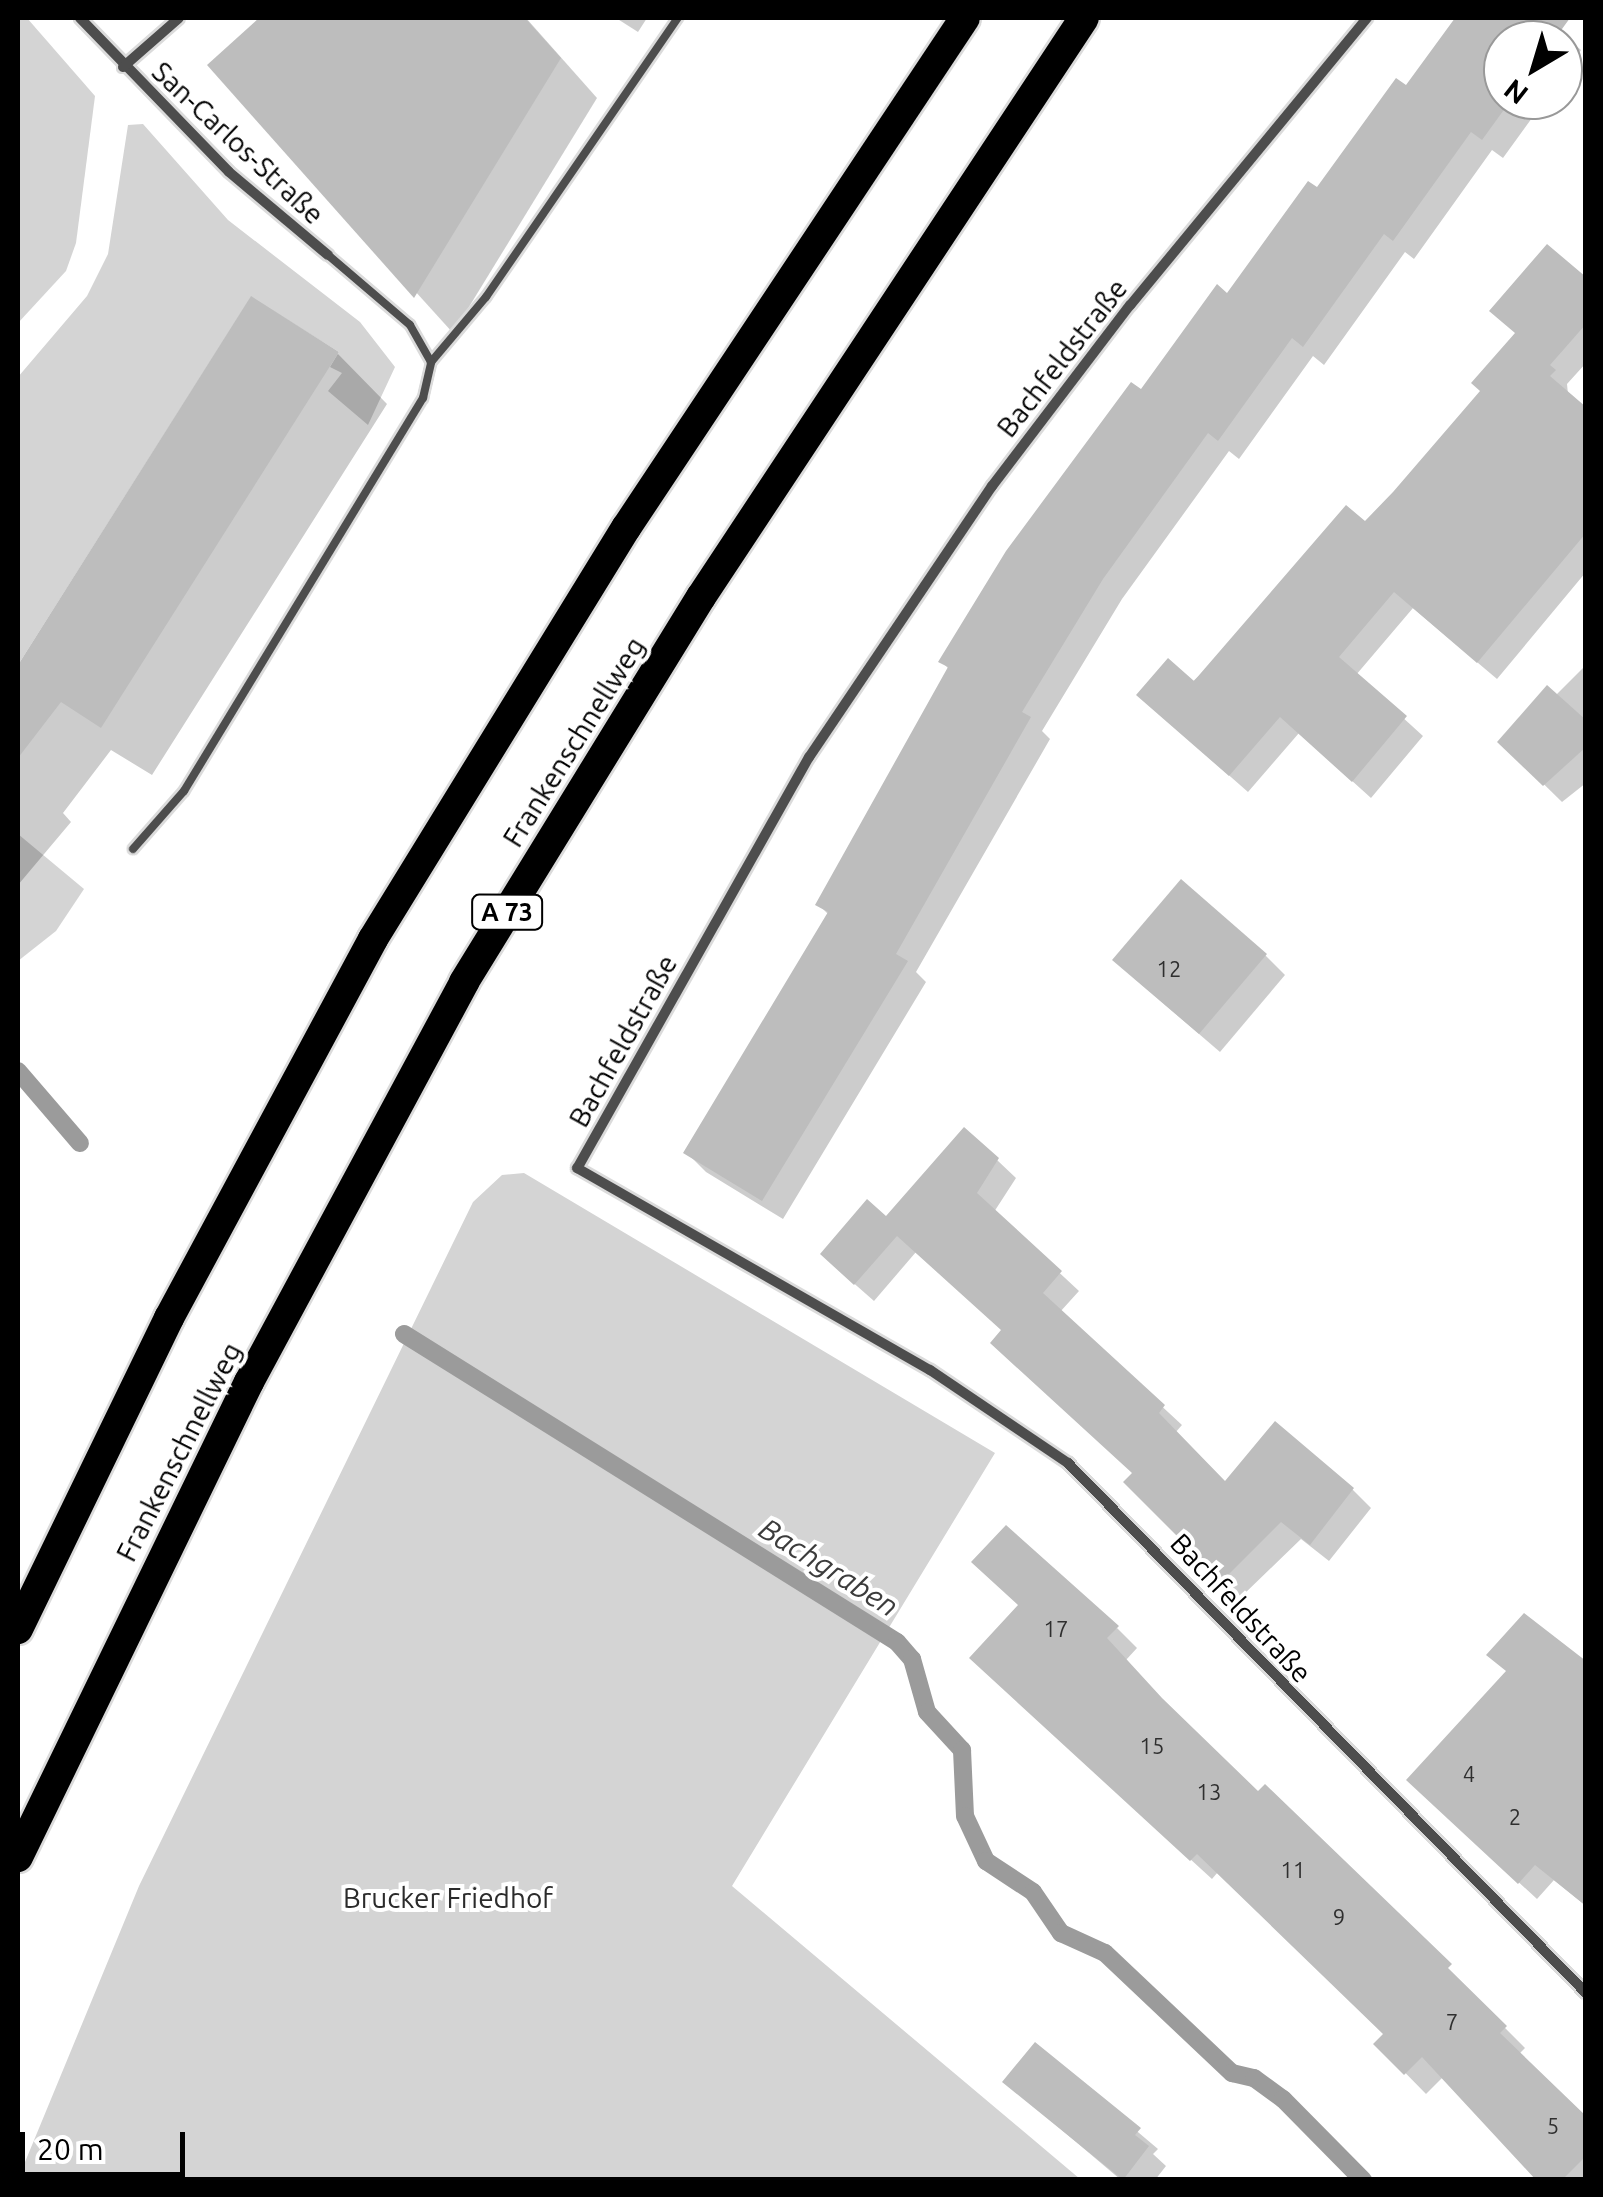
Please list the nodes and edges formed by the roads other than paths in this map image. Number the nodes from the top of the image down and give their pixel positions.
1 (80, 18) edge
2 (179, 18) edge
3 (678, 18) edge
4 (966, 18) edge
5 (1084, 18) edge
6 (1367, 18) edge
7 (124, 67) junction
8 (328, 255) joint
9 (431, 362) junction
10 (134, 850) dead end
11 (18, 1630) edge
12 (18, 1857) edge
13 (1586, 1992) edge

1 - 7 street, San-Carlos-Straße
2 - 7 street
3 - 9 lane
4 - 11 highway
5 - 12 highway, Frankenschnellweg / A 73
6 - 13 street, Bachfeldstraße
7 - 8 street, San-Carlos-Straße
8 - 9 lane
9 - 10 lane

